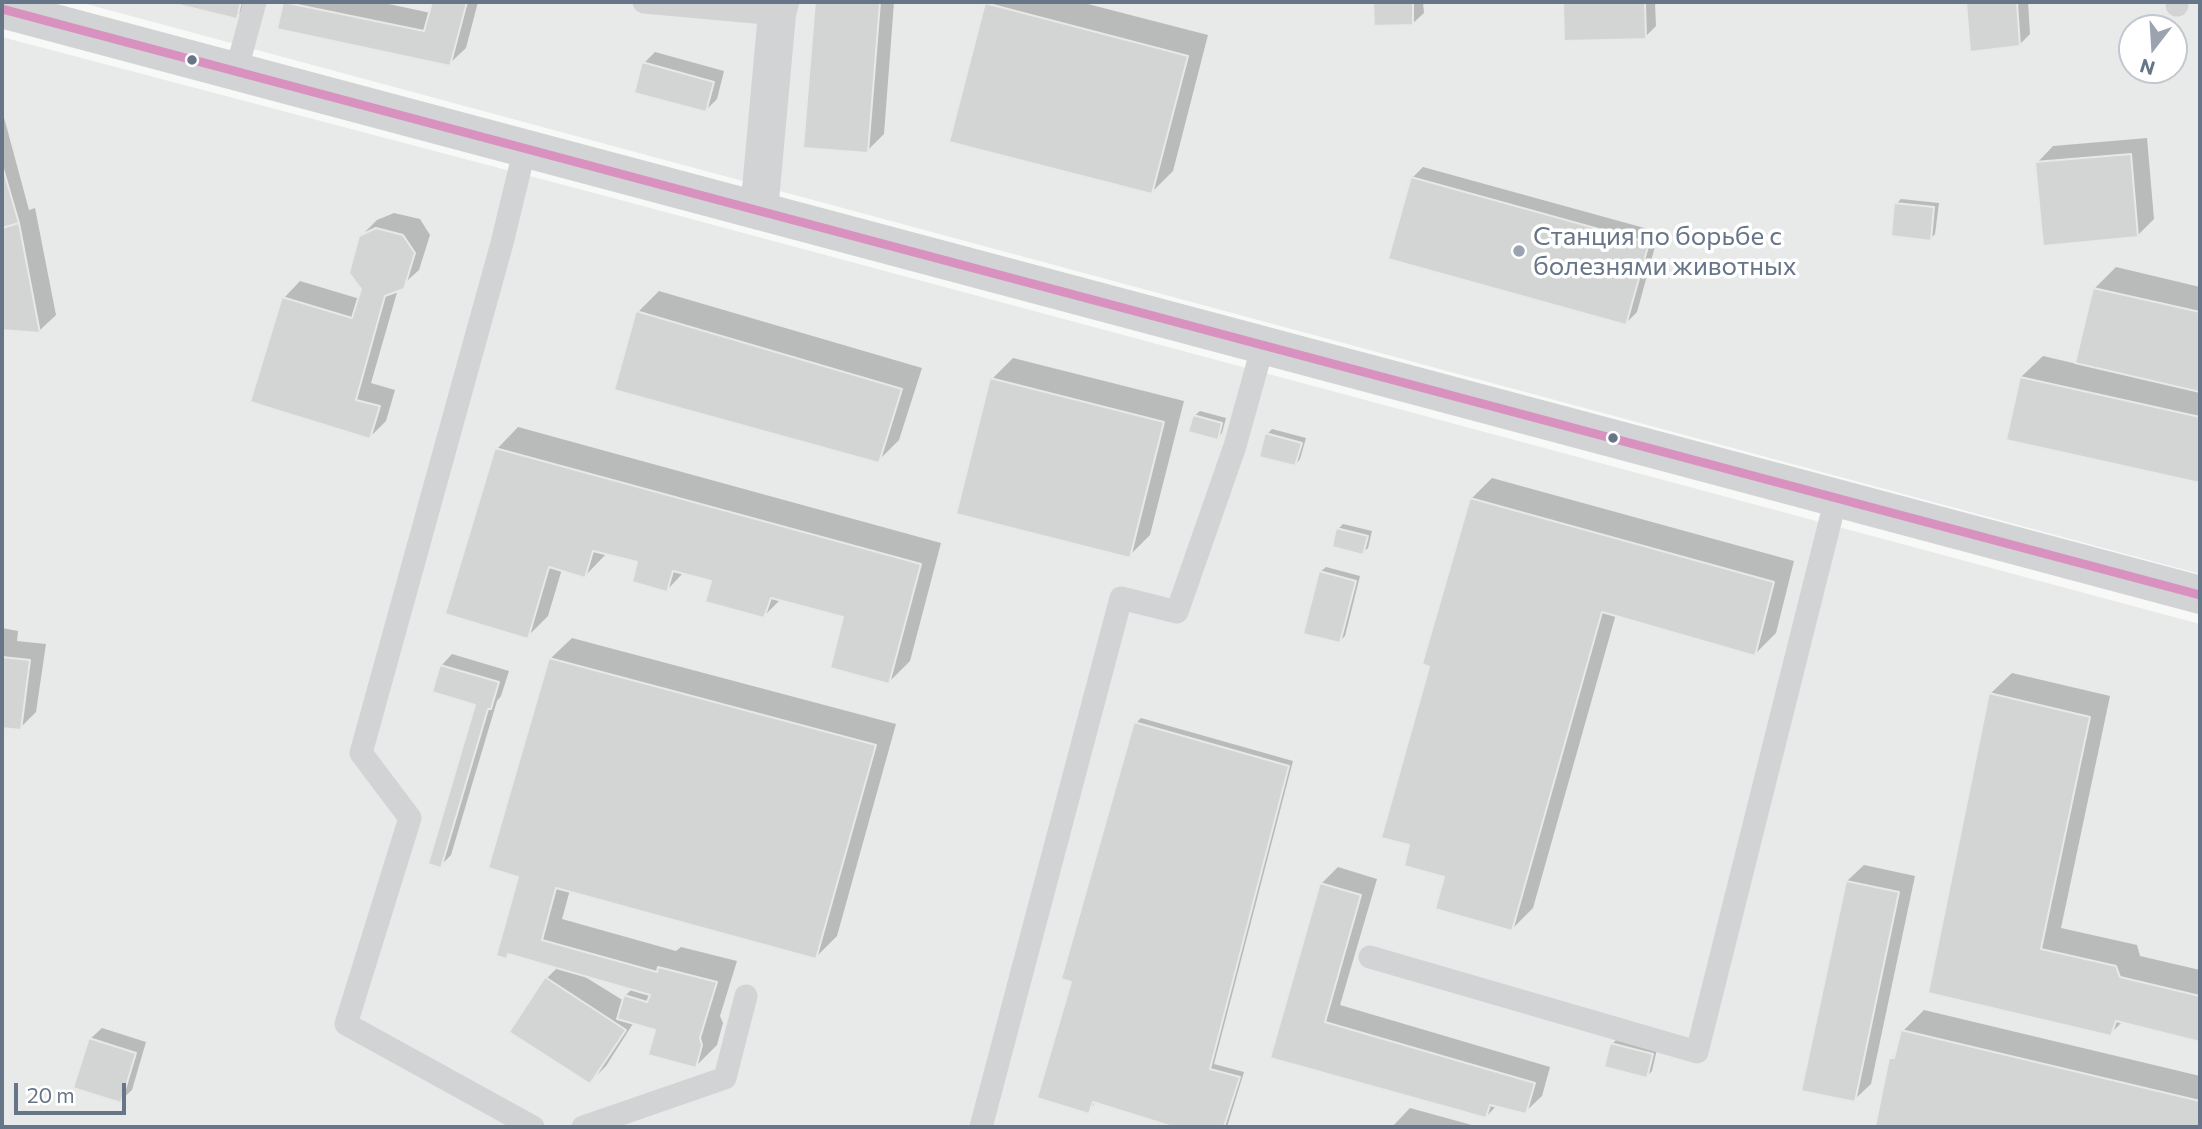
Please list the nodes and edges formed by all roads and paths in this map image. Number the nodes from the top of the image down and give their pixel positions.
1 (256, 2) edge
2 (644, 2) edge
3 (779, 8) edge
4 (2, 9) edge
5 (236, 72) junction
6 (525, 148) junction
7 (759, 211) junction
8 (1263, 345) junction
9 (1836, 498) junction
10 (2200, 595) edge
11 (1370, 957) dead end
12 (746, 996) dead end
13 (533, 1127) edge
14 (583, 1127) edge
15 (981, 1127) edge

1 - 5 lane
2 - 3 lane
3 - 7 street
4 - 5 street
5 - 6 street
6 - 7 street
6 - 13 lane
7 - 8 street
8 - 9 street
8 - 15 lane
9 - 10 street
9 - 11 lane
12 - 14 lane

